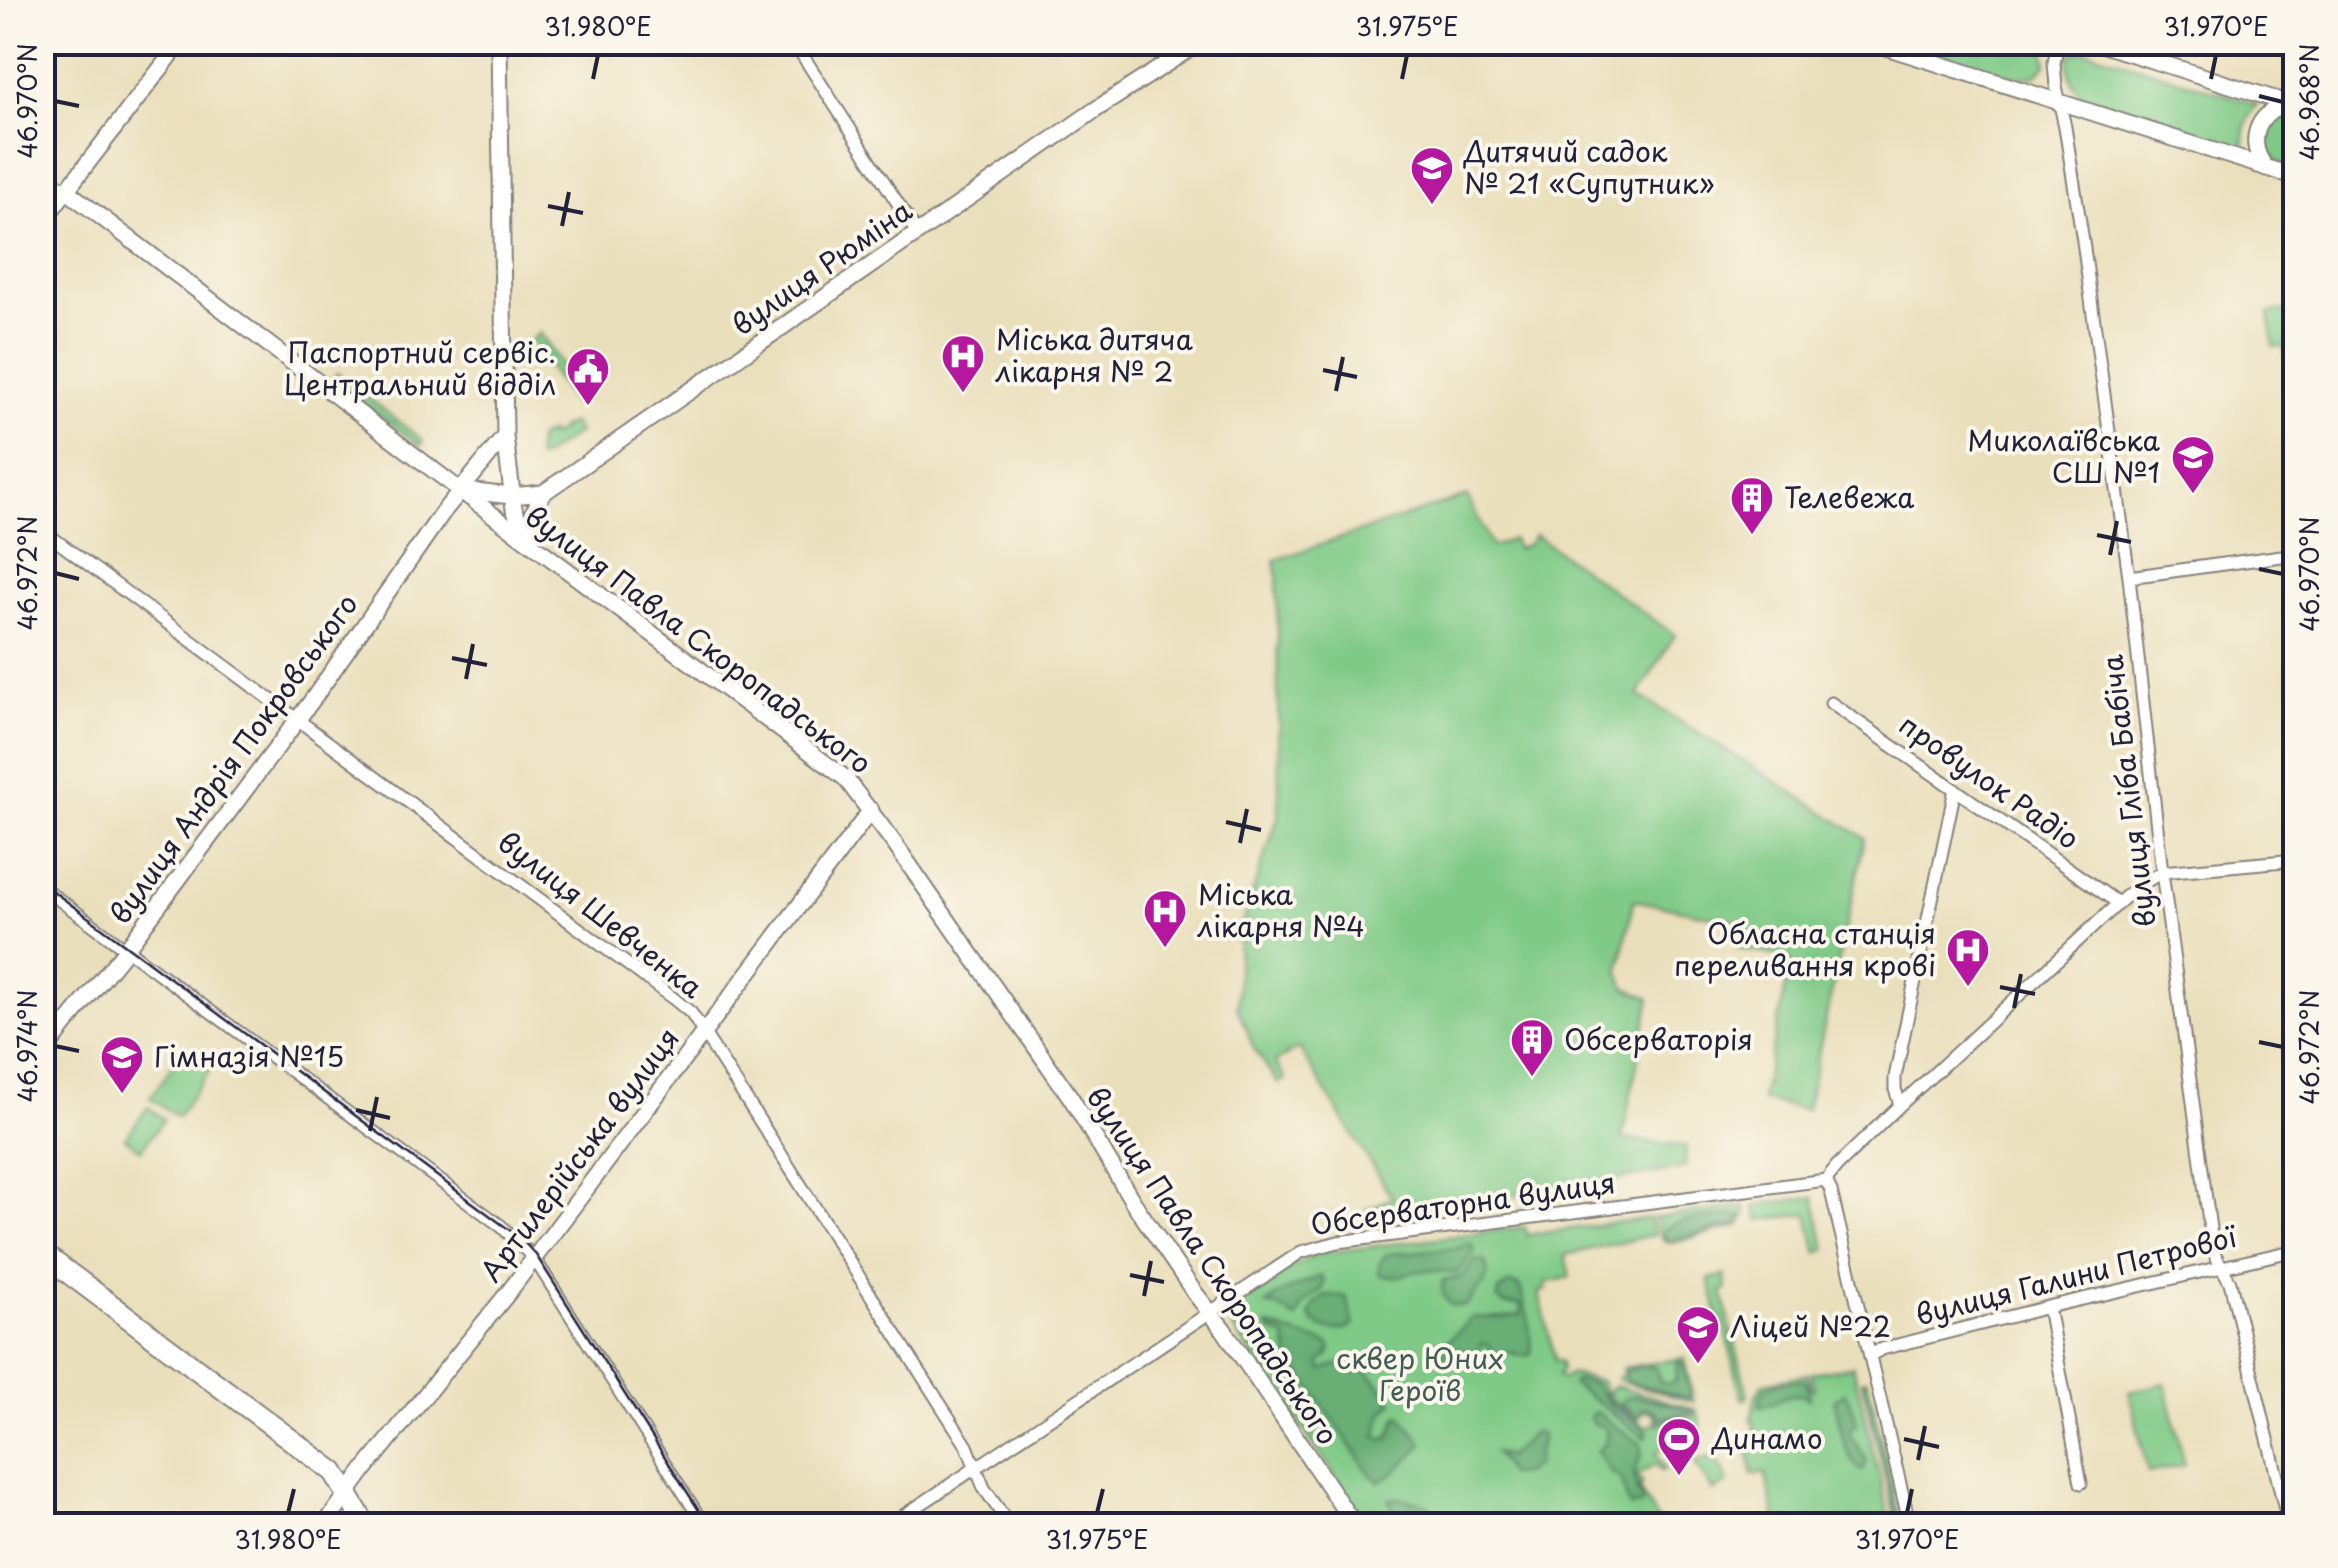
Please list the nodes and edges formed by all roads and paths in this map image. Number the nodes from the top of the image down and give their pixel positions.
1 (180, 42) edge
2 (499, 42) edge
3 (794, 42) edge
4 (1200, 42) edge
5 (1870, 42) edge
6 (2058, 42) edge
7 (2095, 42) edge
8 (2060, 103) junction
9 (2291, 105) edge
10 (2266, 168) junction
11 (42, 172) edge
12 (2296, 178) edge
13 (67, 191) junction
14 (42, 222) edge
15 (916, 233) junction
16 (505, 436) junction
17 (460, 491) junction
18 (543, 493) junction
19 (512, 496) junction
20 (42, 530) edge
21 (530, 542) junction
22 (2296, 554) edge
23 (2129, 578) junction
24 (1831, 703) dead end
25 (298, 718) junction
26 (1955, 788) junction
27 (871, 810) junction
28 (2296, 860) edge
29 (2162, 872) junction
30 (42, 887) edge
31 (2118, 903) junction
32 (126, 949) junction
33 (702, 1033) junction
34 (42, 1054) edge
35 (1900, 1105) junction
36 (1826, 1180) junction
37 (2296, 1250) edge
38 (42, 1253) edge
39 (534, 1258) junction
40 (2222, 1266) junction
41 (2048, 1307) junction
42 (1209, 1311) junction
43 (1870, 1355) junction
44 (974, 1468) junction
45 (2081, 1483) dead end
46 (348, 1493) junction
47 (324, 1526) edge
48 (366, 1526) edge
49 (705, 1526) edge
50 (888, 1526) edge
51 (1010, 1526) edge
52 (1356, 1526) edge
53 (1910, 1526) edge
54 (2289, 1526) edge

1 - 13 street
2 - 16 street
3 - 15 street
4 - 15 street, вулиця Рюміна
5 - 8 street
6 - 8 street, вулиця Гліба Бабіча
7 - 9 street
8 - 10 street
8 - 23 street, вулиця Гліба Бабіча
9 - 10 street
10 - 12 street
11 - 13 street, вулиця Павла Скоропадського
13 - 14 street
13 - 17 street, вулиця Павла Скоропадського
15 - 18 street, вулиця Рюміна
16 - 17 street, вулиця Андрія Покровського
16 - 19 street
17 - 19 street, вулиця Рюміна
17 - 21 street, вулиця Павла Скоропадського
17 - 25 street, вулиця Андрія Покровського
18 - 19 street, вулиця Рюміна
18 - 21 street
19 - 21 street
20 - 25 street, вулиця Шевченка
21 - 27 street, вулиця Павла Скоропадського
22 - 23 street
23 - 29 street, вулиця Гліба Бабіча
24 - 26 street, провулок Радіо
25 - 32 street, вулиця Андрія Покровського
25 - 33 street, вулиця Шевченка
26 - 31 street, провулок Радіо
26 - 35 street
27 - 33 street, Артилерійська вулиця
27 - 42 street, вулиця Павла Скоропадського
28 - 29 street
29 - 31 street
29 - 40 street, вулиця Гліба Бабіча
30 - 32 street
31 - 35 street
32 - 34 street, вулиця Андрія Покровського
32 - 39 street
33 - 39 street, Артилерійська вулиця
33 - 44 street, вулиця Шевченка
35 - 36 street
36 - 42 street, Обсерваторна вулиця
36 - 43 street
37 - 40 street, вулиця Галини Петрової
38 - 46 highway
39 - 46 street, Артилерійська вулиця
39 - 49 street
40 - 41 street, вулиця Галини Петрової
40 - 54 street, вулиця Гліба Бабіча
41 - 43 street, вулиця Галини Петрової
41 - 45 street
42 - 44 street, Обсерваторна вулиця
42 - 52 street, вулиця Павла Скоропадського
43 - 53 street
44 - 50 street, Обсерваторна вулиця
44 - 51 street, вулиця Шевченка
46 - 47 street, Артилерійська вулиця
46 - 48 highway

